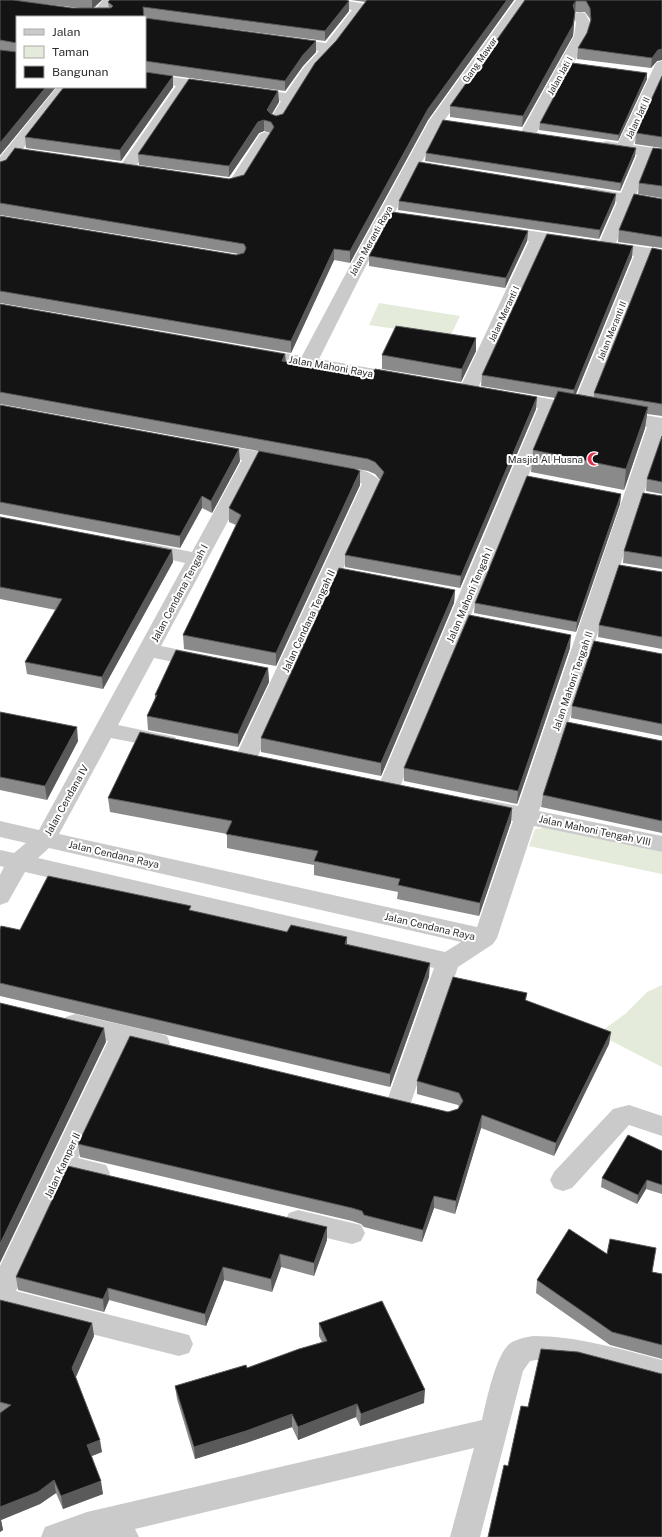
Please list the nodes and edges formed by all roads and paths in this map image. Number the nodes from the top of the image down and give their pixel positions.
1 (111, 0) edge
2 (314, 0) edge
3 (523, 0) edge
4 (351, 4) edge
5 (95, 16) edge
6 (580, 16) edge
7 (276, 41) edge
8 (330, 48) junction
9 (567, 63) junction
10 (582, 65) edge
11 (660, 70) edge
12 (643, 73) edge
13 (146, 77) edge
14 (185, 82) junction
15 (64, 88) edge
16 (290, 98) junction
17 (646, 99) junction
18 (662, 101) edge
19 (277, 121) edge
20 (445, 122) joint
21 (528, 134) edge
22 (265, 137) dead end
23 (594, 144) edge
24 (624, 148) junction
25 (654, 153) edge
26 (0, 167) edge
27 (126, 169) edge
28 (200, 180) edge
29 (571, 190) edge
30 (626, 198) junction
31 (662, 204) edge
32 (485, 229) edge
33 (539, 237) junction
34 (606, 247) junction
35 (644, 253) junction
36 (662, 255) edge
37 (239, 350) edge
38 (308, 362) junction
39 (422, 382) edge
40 (549, 404) junction
41 (581, 410) junction
42 (660, 423) edge
43 (192, 445) edge
44 (253, 457) junction
45 (129, 546) edge
46 (197, 559) junction
47 (460, 618) junction
48 (482, 623) edge
49 (563, 638) edge
50 (593, 644) junction
51 (148, 650) junction
52 (223, 664) edge
53 (105, 730) junction
54 (183, 745) edge
55 (268, 763) edge
56 (367, 782) edge
57 (389, 786) junction
58 (412, 791) edge
59 (466, 803) edge
60 (527, 816) junction
61 (0, 829) edge
62 (45, 839) junction
63 (662, 844) edge
64 (9, 860) edge
65 (0, 896) edge
66 (485, 938) junction
67 (448, 962) junction
68 (54, 1018) edge
69 (123, 1035) junction
70 (177, 1048) edge
71 (399, 1101) edge
72 (662, 1126) edge
73 (62, 1165) junction
74 (123, 1179) edge
75 (563, 1180) dead end
76 (276, 1215) edge
77 (352, 1233) dead end
78 (0, 1295) edge
79 (0, 1299) edge
80 (179, 1344) dead end
81 (662, 1373) edge
82 (492, 1431) junction
83 (87, 1526) junction
84 (56, 1537) edge
85 (124, 1537) edge
86 (465, 1537) edge

1 - 5 street
2 - 4 street
3 - 20 street, Gang Mawar
4 - 8 street
6 - 9 street, Jalan Jati I
7 - 8 street
8 - 16 street
9 - 10 street
9 - 21 street, Jalan Jati I
11 - 12 street
11 - 17 street, Jalan Jati II
13 - 14 street
14 - 16 street
14 - 27 street
15 - 26 street
16 - 19 street
17 - 18 street
17 - 24 street, Jalan Jati II
20 - 38 street, Jalan Meranti Raya
22 - 28 street
23 - 24 street
24 - 25 street
25 - 30 street
29 - 30 street
30 - 31 street
30 - 34 street
32 - 33 street
33 - 34 street
33 - 40 street, Jalan Meranti I
34 - 35 street
35 - 36 street
35 - 41 street, Jalan Meranti II
37 - 38 street, Jalan Mahoni Raya
38 - 39 street, Jalan Mahoni Raya
40 - 41 street
40 - 47 street, Jalan Mahoni Tengah I
41 - 42 street
42 - 50 street, Jalan Mahoni Tengah II
43 - 44 street
44 - 46 street, Jalan Cendana Tengah I
44 - 55 street, Jalan Cendana Tengah II
45 - 46 street
46 - 51 street, Jalan Cendana Tengah I
47 - 48 street
47 - 57 street, Jalan Mahoni Tengah I
49 - 50 street
50 - 60 street, Jalan Mahoni Tengah II
51 - 52 street
51 - 53 street, Jalan Cendana Tengah I
53 - 54 street
53 - 62 street, Jalan Cendana IV
56 - 57 street
57 - 58 street
59 - 60 street, Jalan Mahoni Tengah VIII
60 - 63 street, Jalan Mahoni Tengah VIII
60 - 66 street, Jalan Mahoni Tengah II
61 - 62 street, Jalan Cendana Raya
62 - 64 street, Jalan Cendana IV
62 - 66 street, Jalan Cendana Raya
64 - 65 street, Jalan Cendana IV
64 - 67 street
66 - 67 street, Jalan Cendana Raya
67 - 71 street
68 - 69 street
69 - 70 street
69 - 73 street, Jalan Kamper II
72 - 75 street
73 - 74 street
73 - 78 street, Jalan Kamper II
76 - 77 street
79 - 80 street
81 - 82 street
82 - 83 street
82 - 86 street
83 - 84 street
83 - 85 street

